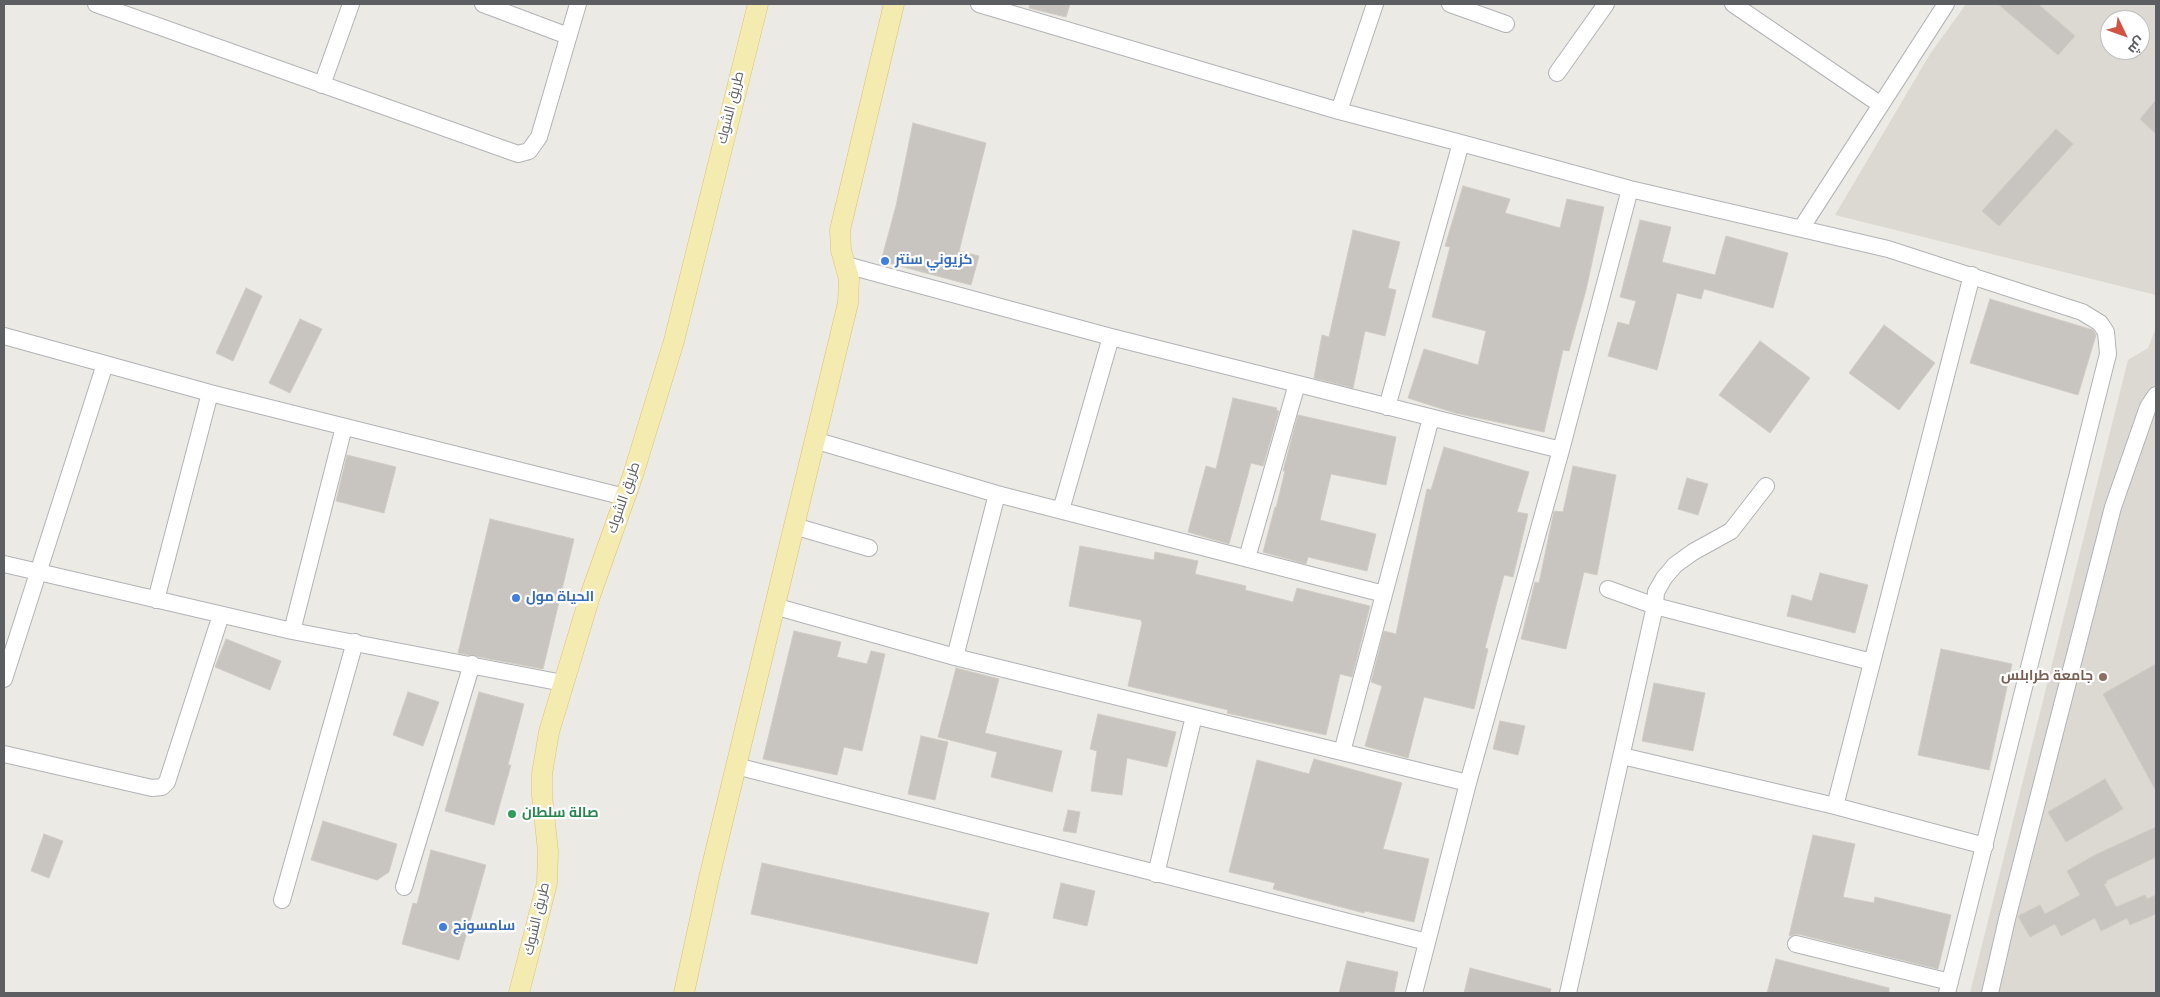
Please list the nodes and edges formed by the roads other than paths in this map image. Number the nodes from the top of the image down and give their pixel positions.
1 (96, 4) edge
2 (351, 4) edge
3 (483, 4) edge
4 (578, 4) edge
5 (758, 4) edge
6 (894, 4) edge
7 (979, 4) edge
8 (1375, 4) edge
9 (1450, 4) edge
10 (1606, 4) edge
11 (1733, 4) edge
12 (1946, 4) edge
13 (1506, 24) dead end
14 (568, 36) junction
15 (1557, 73) dead end
16 (322, 85) junction
17 (1881, 105) junction
18 (1339, 111) junction
19 (1461, 144) junction
20 (1630, 189) junction
21 (1802, 227) junction
22 (846, 265) junction
23 (1972, 275) junction
24 (4, 336) edge
25 (1111, 337) junction
26 (105, 364) junction
27 (1297, 384) junction
28 (210, 393) junction
29 (2156, 395) edge
30 (1387, 407) junction
31 (1431, 418) junction
32 (344, 427) junction
33 (814, 440) junction
34 (1561, 450) junction
35 (1766, 486) dead end
36 (997, 494) junction
37 (625, 497) junction
38 (1061, 510) junction
39 (794, 526) junction
40 (869, 548) dead end
41 (1247, 558) junction
42 (4, 564) edge
43 (38, 572) junction
44 (1608, 589) dead end
45 (1384, 594) junction
46 (156, 600) junction
47 (774, 606) junction
48 (1655, 606) junction
49 (221, 615) junction
50 (292, 631) junction
51 (355, 642) junction
52 (9, 648) edge
53 (955, 657) junction
54 (1872, 662) junction
55 (472, 664) junction
56 (4, 679) edge
57 (564, 684) junction
58 (1194, 716) junction
59 (1342, 752) junction
60 (4, 754) edge
61 (1622, 756) junction
62 (736, 766) junction
63 (1468, 783) junction
64 (1835, 806) junction
65 (1985, 846) junction
66 (1156, 874) junction
67 (404, 887) dead end
68 (282, 900) dead end
69 (1427, 942) junction
70 (1796, 944) dead end
71 (1949, 987) edge
72 (518, 993) edge
73 (684, 993) edge
74 (1414, 993) edge
75 (1568, 993) edge
76 (1990, 993) edge

1 - 16 street
2 - 16 street
3 - 14 street
4 - 14 street
5 - 37 main road, طريق الشوك
6 - 22 main road
7 - 18 street
8 - 18 street
9 - 13 street
10 - 15 street
11 - 17 street
12 - 17 street
14 - 16 street
17 - 21 street
18 - 19 street
19 - 20 street
19 - 30 street
20 - 21 street
20 - 34 street
21 - 23 street
22 - 25 street
22 - 33 main road
23 - 54 street
23 - 65 street
24 - 26 street
25 - 27 street
25 - 38 street
26 - 28 street
26 - 43 street
27 - 30 street
27 - 41 street
28 - 32 street
28 - 46 street
29 - 76 street
30 - 31 street
31 - 34 street
31 - 45 street
32 - 37 street
32 - 50 street
33 - 36 street
33 - 39 main road
34 - 63 street
35 - 48 street
36 - 38 street
36 - 53 street
37 - 57 main road, طريق الشوك
38 - 41 street
39 - 40 street
39 - 47 main road
41 - 45 street
42 - 43 street
43 - 46 street
43 - 52 street
44 - 48 street
45 - 59 street
46 - 49 street
47 - 53 street
47 - 62 main road
48 - 54 street
48 - 61 street
49 - 50 street
49 - 60 street
50 - 51 street
51 - 55 street
51 - 68 street
52 - 56 street
53 - 58 street
54 - 64 street
55 - 57 street
55 - 67 street
57 - 72 main road, طريق الشوك
58 - 59 street
58 - 66 street
59 - 63 street
61 - 64 street
61 - 75 street
62 - 66 street
62 - 73 main road
63 - 69 street
64 - 65 street
65 - 71 street
66 - 69 street
69 - 74 street
70 - 71 street

